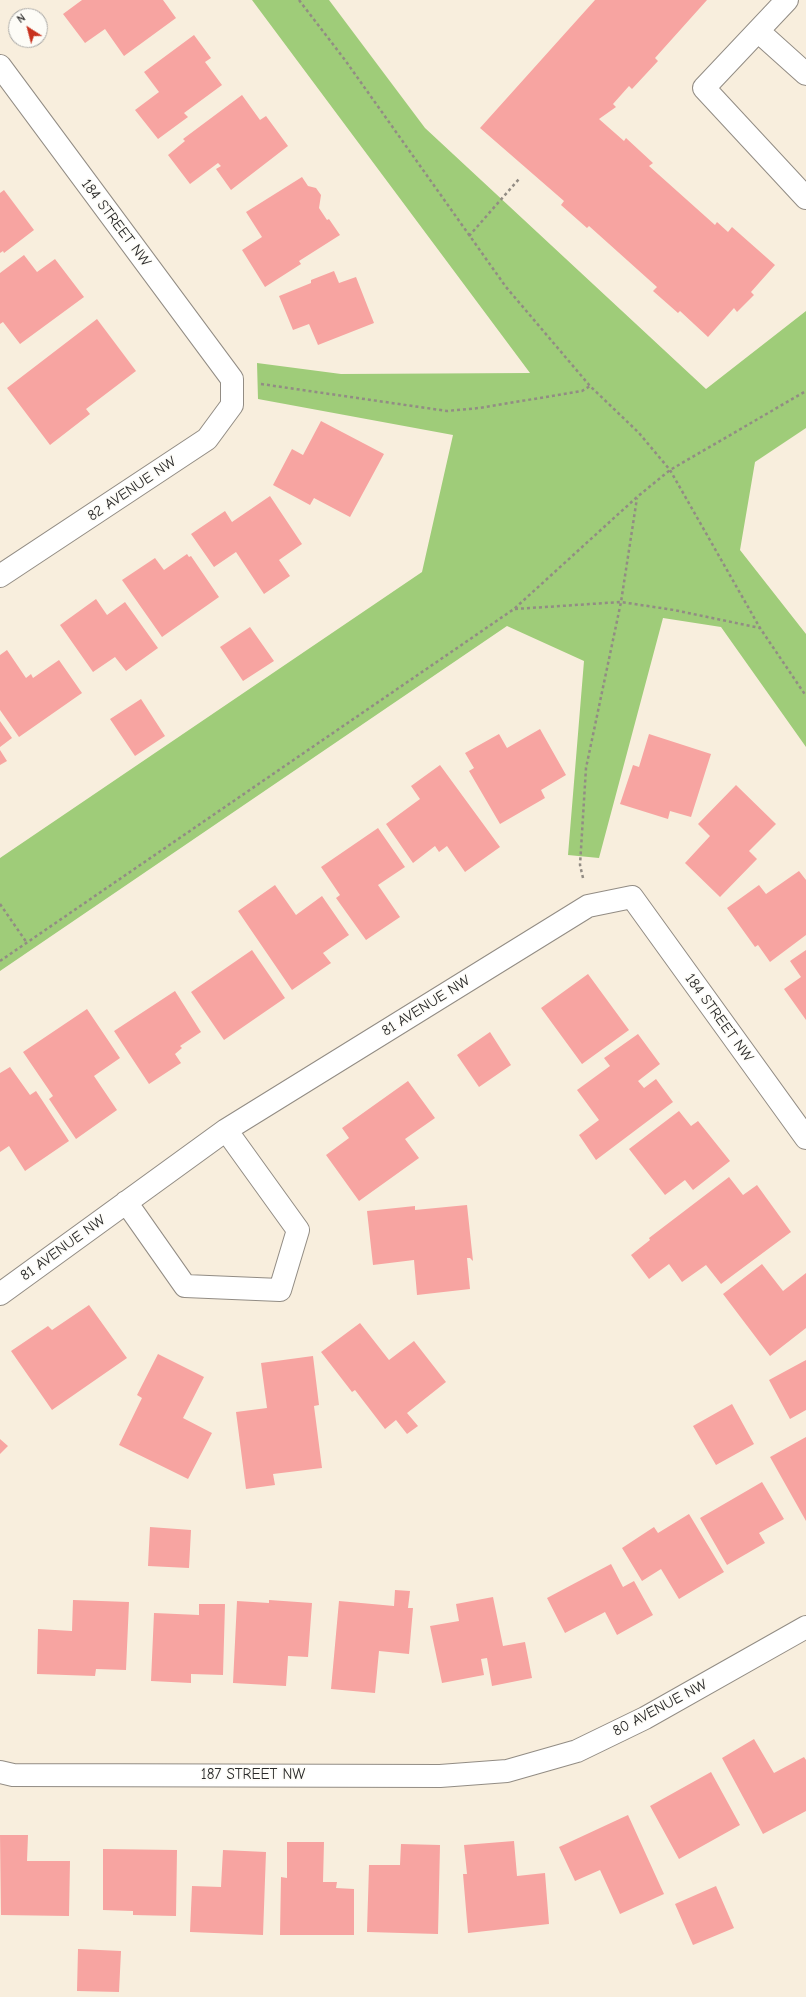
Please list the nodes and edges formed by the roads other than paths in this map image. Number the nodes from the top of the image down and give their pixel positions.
1 (787, 0) edge
2 (758, 31) junction
3 (0, 66) edge
4 (806, 74) edge
5 (806, 198) edge
6 (232, 380) joint
7 (0, 576) edge
8 (632, 897) joint
9 (226, 1130) junction
10 (806, 1138) edge
11 (126, 1202) junction
12 (0, 1294) edge
13 (806, 1627) edge
14 (507, 1771) joint
15 (0, 1772) edge

1 - 2 street
2 - 4 street
2 - 5 street
3 - 6 street, 184 STREET NW
6 - 7 street, 82 AVENUE NW
8 - 9 street, 81 AVENUE NW
8 - 10 street, 184 STREET NW
9 - 11 street, 81 AVENUE NW
9 - 11 street
11 - 12 street, 81 AVENUE NW
13 - 14 street, 80 AVENUE NW
14 - 15 street, 187 STREET NW

